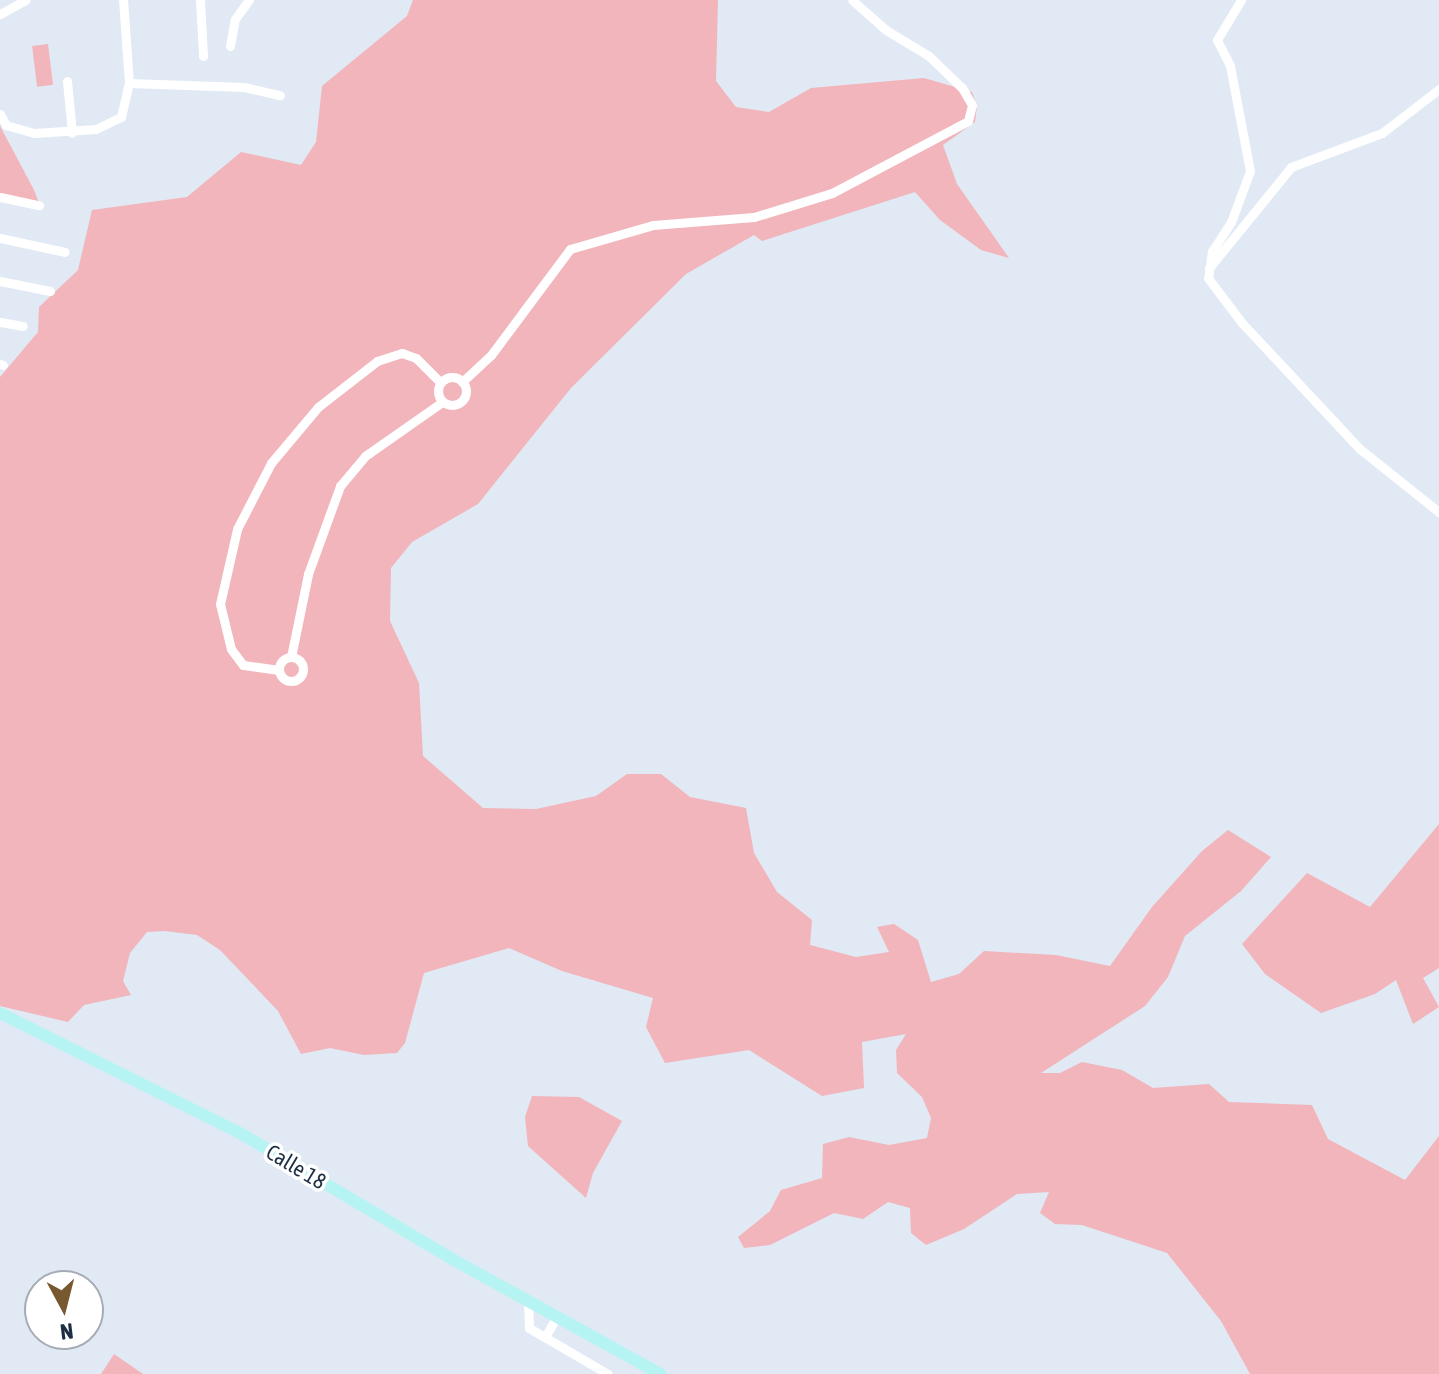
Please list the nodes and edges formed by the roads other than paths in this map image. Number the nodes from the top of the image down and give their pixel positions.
1 (25, 0) edge
2 (123, 0) edge
3 (200, 0) edge
4 (249, 0) edge
5 (852, 0) edge
6 (1241, 0) edge
7 (0, 14) edge
8 (230, 46) dead end
9 (203, 56) dead end
10 (67, 81) dead end
11 (129, 83) junction
12 (1439, 89) edge
13 (280, 95) dead end
14 (0, 114) edge
15 (72, 133) junction
16 (0, 197) edge
17 (39, 205) dead end
18 (0, 238) edge
19 (65, 252) dead end
20 (1207, 271) junction
21 (0, 281) edge
22 (50, 291) dead end
23 (0, 322) edge
24 (23, 326) dead end
25 (440, 382) junction
26 (462, 382) junction
27 (442, 402) junction
28 (1439, 512) edge
29 (291, 657) junction
30 (279, 670) junction
31 (0, 1013) edge
32 (528, 1301) junction
33 (557, 1316) junction
34 (545, 1337) junction
35 (608, 1374) edge
36 (660, 1374) edge

1 - 7 street
2 - 11 street
3 - 9 street
4 - 8 street
5 - 26 street
6 - 20 street
10 - 15 street
11 - 13 street
11 - 15 street
12 - 20 street
14 - 15 street
16 - 17 street
18 - 19 street
20 - 28 street
21 - 22 street
23 - 24 street
25 - 26 street
25 - 27 street
25 - 30 street
26 - 27 street
27 - 29 street
29 - 30 street
29 - 30 street
31 - 32 main road, Calle 18
32 - 33 main road, Calle 18
32 - 34 street
33 - 34 street
33 - 36 main road, Calle 18
34 - 35 street

